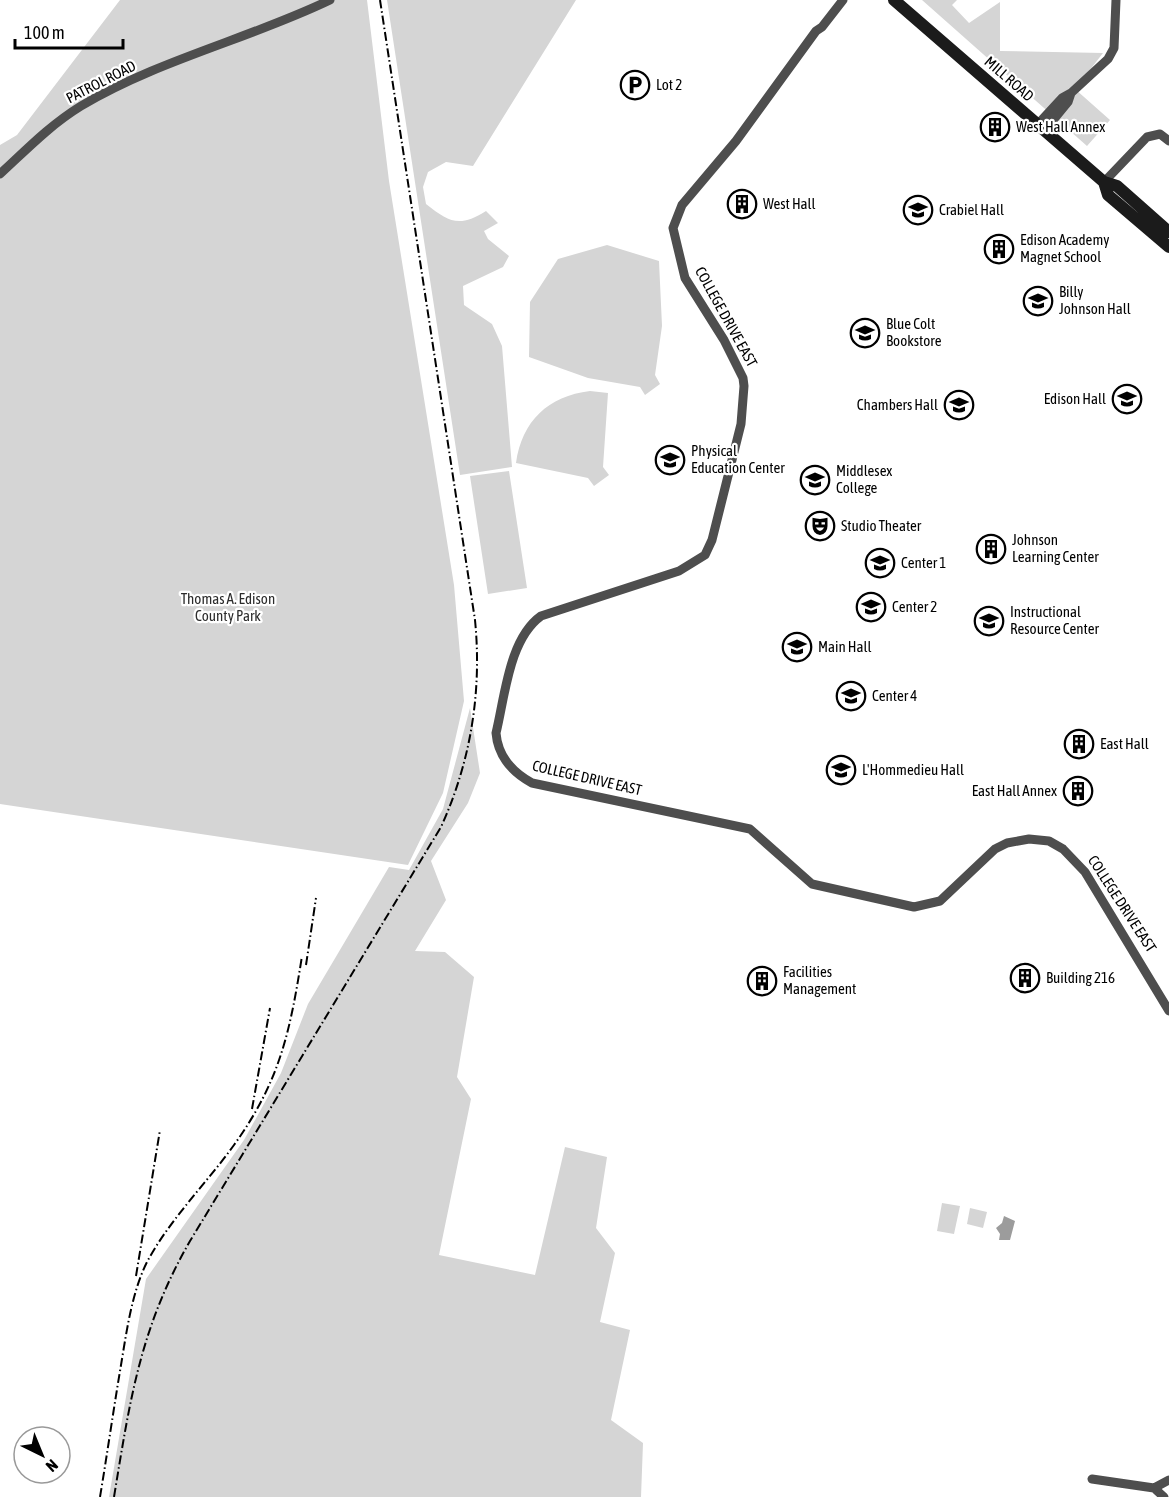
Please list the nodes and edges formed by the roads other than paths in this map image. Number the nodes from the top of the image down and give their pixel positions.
1 (330, 0) edge
2 (835, 0) edge
3 (843, 0) edge
4 (894, 0) edge
5 (1116, 0) edge
6 (816, 31) junction
7 (1042, 127) junction
8 (1169, 141) edge
9 (0, 174) edge
10 (1104, 182) junction
11 (1169, 232) edge
12 (1169, 247) edge
13 (1169, 1011) edge
14 (1092, 1479) dead end
15 (1169, 1480) edge
16 (1154, 1488) junction
17 (1164, 1497) edge

1 - 9 street, PATROL ROAD
2 - 6 street, COLLEGE DRIVE EAST
3 - 6 street, COLLEGE DRIVE EAST
4 - 7 street, MILL ROAD
5 - 7 street
6 - 13 street, COLLEGE DRIVE EAST
7 - 10 street, MILL ROAD
8 - 10 street
10 - 11 street, MILL ROAD
10 - 12 street, MILL ROAD
14 - 16 street
15 - 16 street
16 - 17 street

